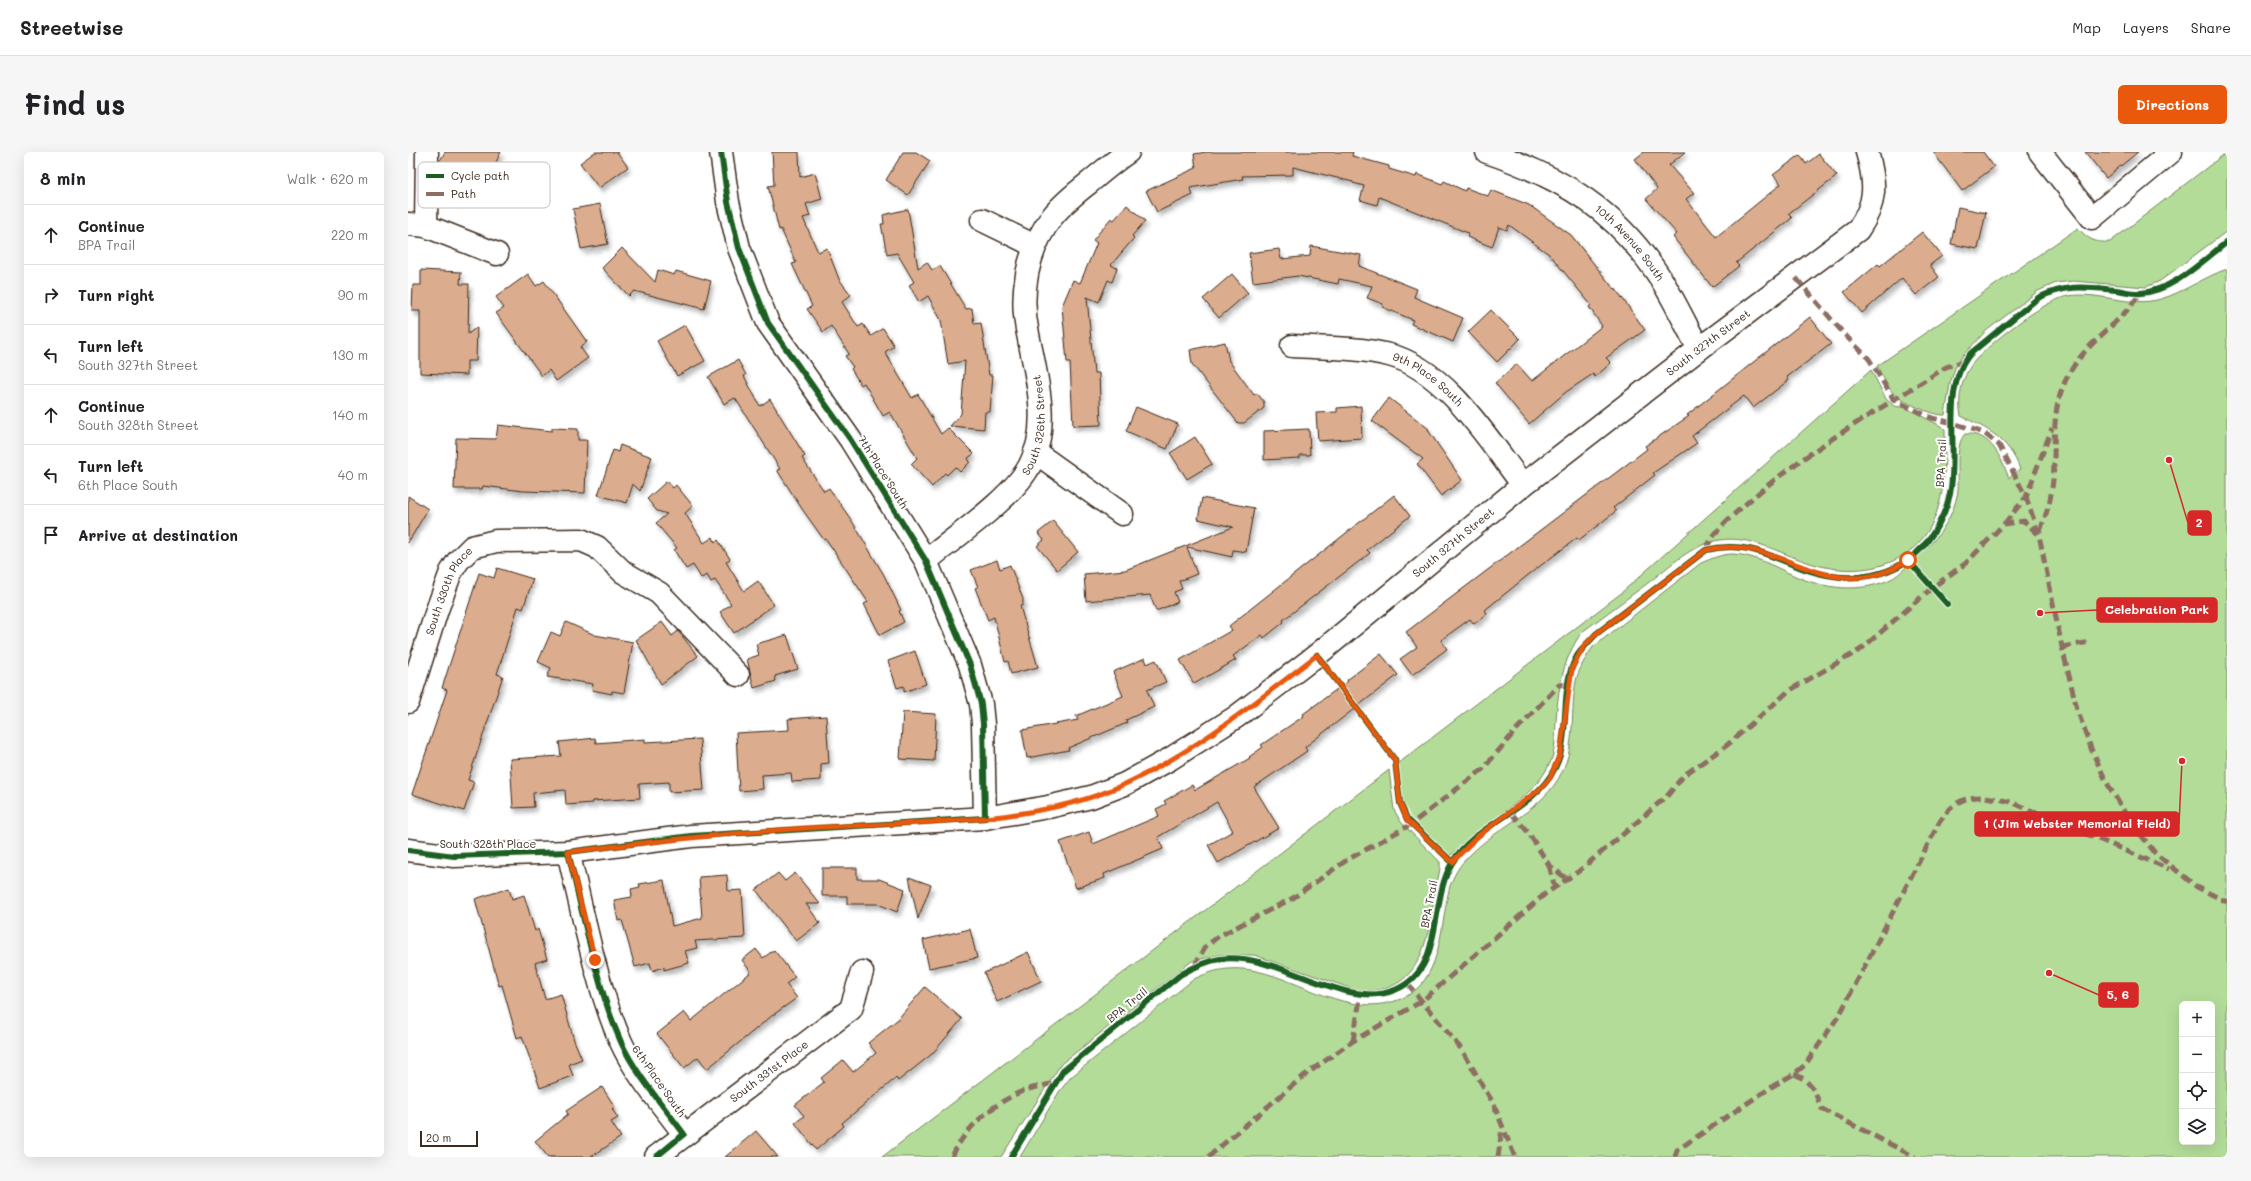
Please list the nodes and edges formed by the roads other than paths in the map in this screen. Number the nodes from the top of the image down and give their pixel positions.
1 (427, 152) edge
2 (720, 152) edge
3 (1128, 152) edge
4 (1487, 152) edge
5 (1867, 152) edge
6 (2040, 152) edge
7 (2171, 152) edge
8 (426, 162) edge
9 (419, 208) edge
10 (982, 220) dead end
11 (417, 225) edge
12 (1035, 246) junction
13 (497, 254) dead end
14 (1292, 346) dead end
15 (1699, 349) junction
16 (1035, 452) junction
17 (1523, 485) junction
18 (1122, 514) dead end
19 (926, 561) junction
20 (738, 675) dead end
21 (408, 702) edge
22 (985, 818) junction
23 (408, 850) edge
24 (568, 852) junction
25 (862, 972) dead end
26 (684, 1134) junction
27 (656, 1157) edge

1 - 8 street
2 - 19 street, 7th Place South
3 - 12 street, South 326th Street
4 - 15 street, 10th Avenue South
5 - 15 street, South 327th Street
6 - 7 street
9 - 11 street
10 - 12 street
11 - 13 street
12 - 16 street, South 326th Street
14 - 17 street, 9th Place South
15 - 17 street, South 327th Street
16 - 18 street
16 - 19 street, South 326th Street
17 - 22 street, South 327th Street
19 - 22 street, 7th Place South
20 - 21 street, South 330th Place
22 - 24 street, South 327th Street
23 - 24 street, South 328th Place
24 - 26 street, 6th Place South
25 - 26 street, South 331st Place
26 - 27 street, South 331st Place

